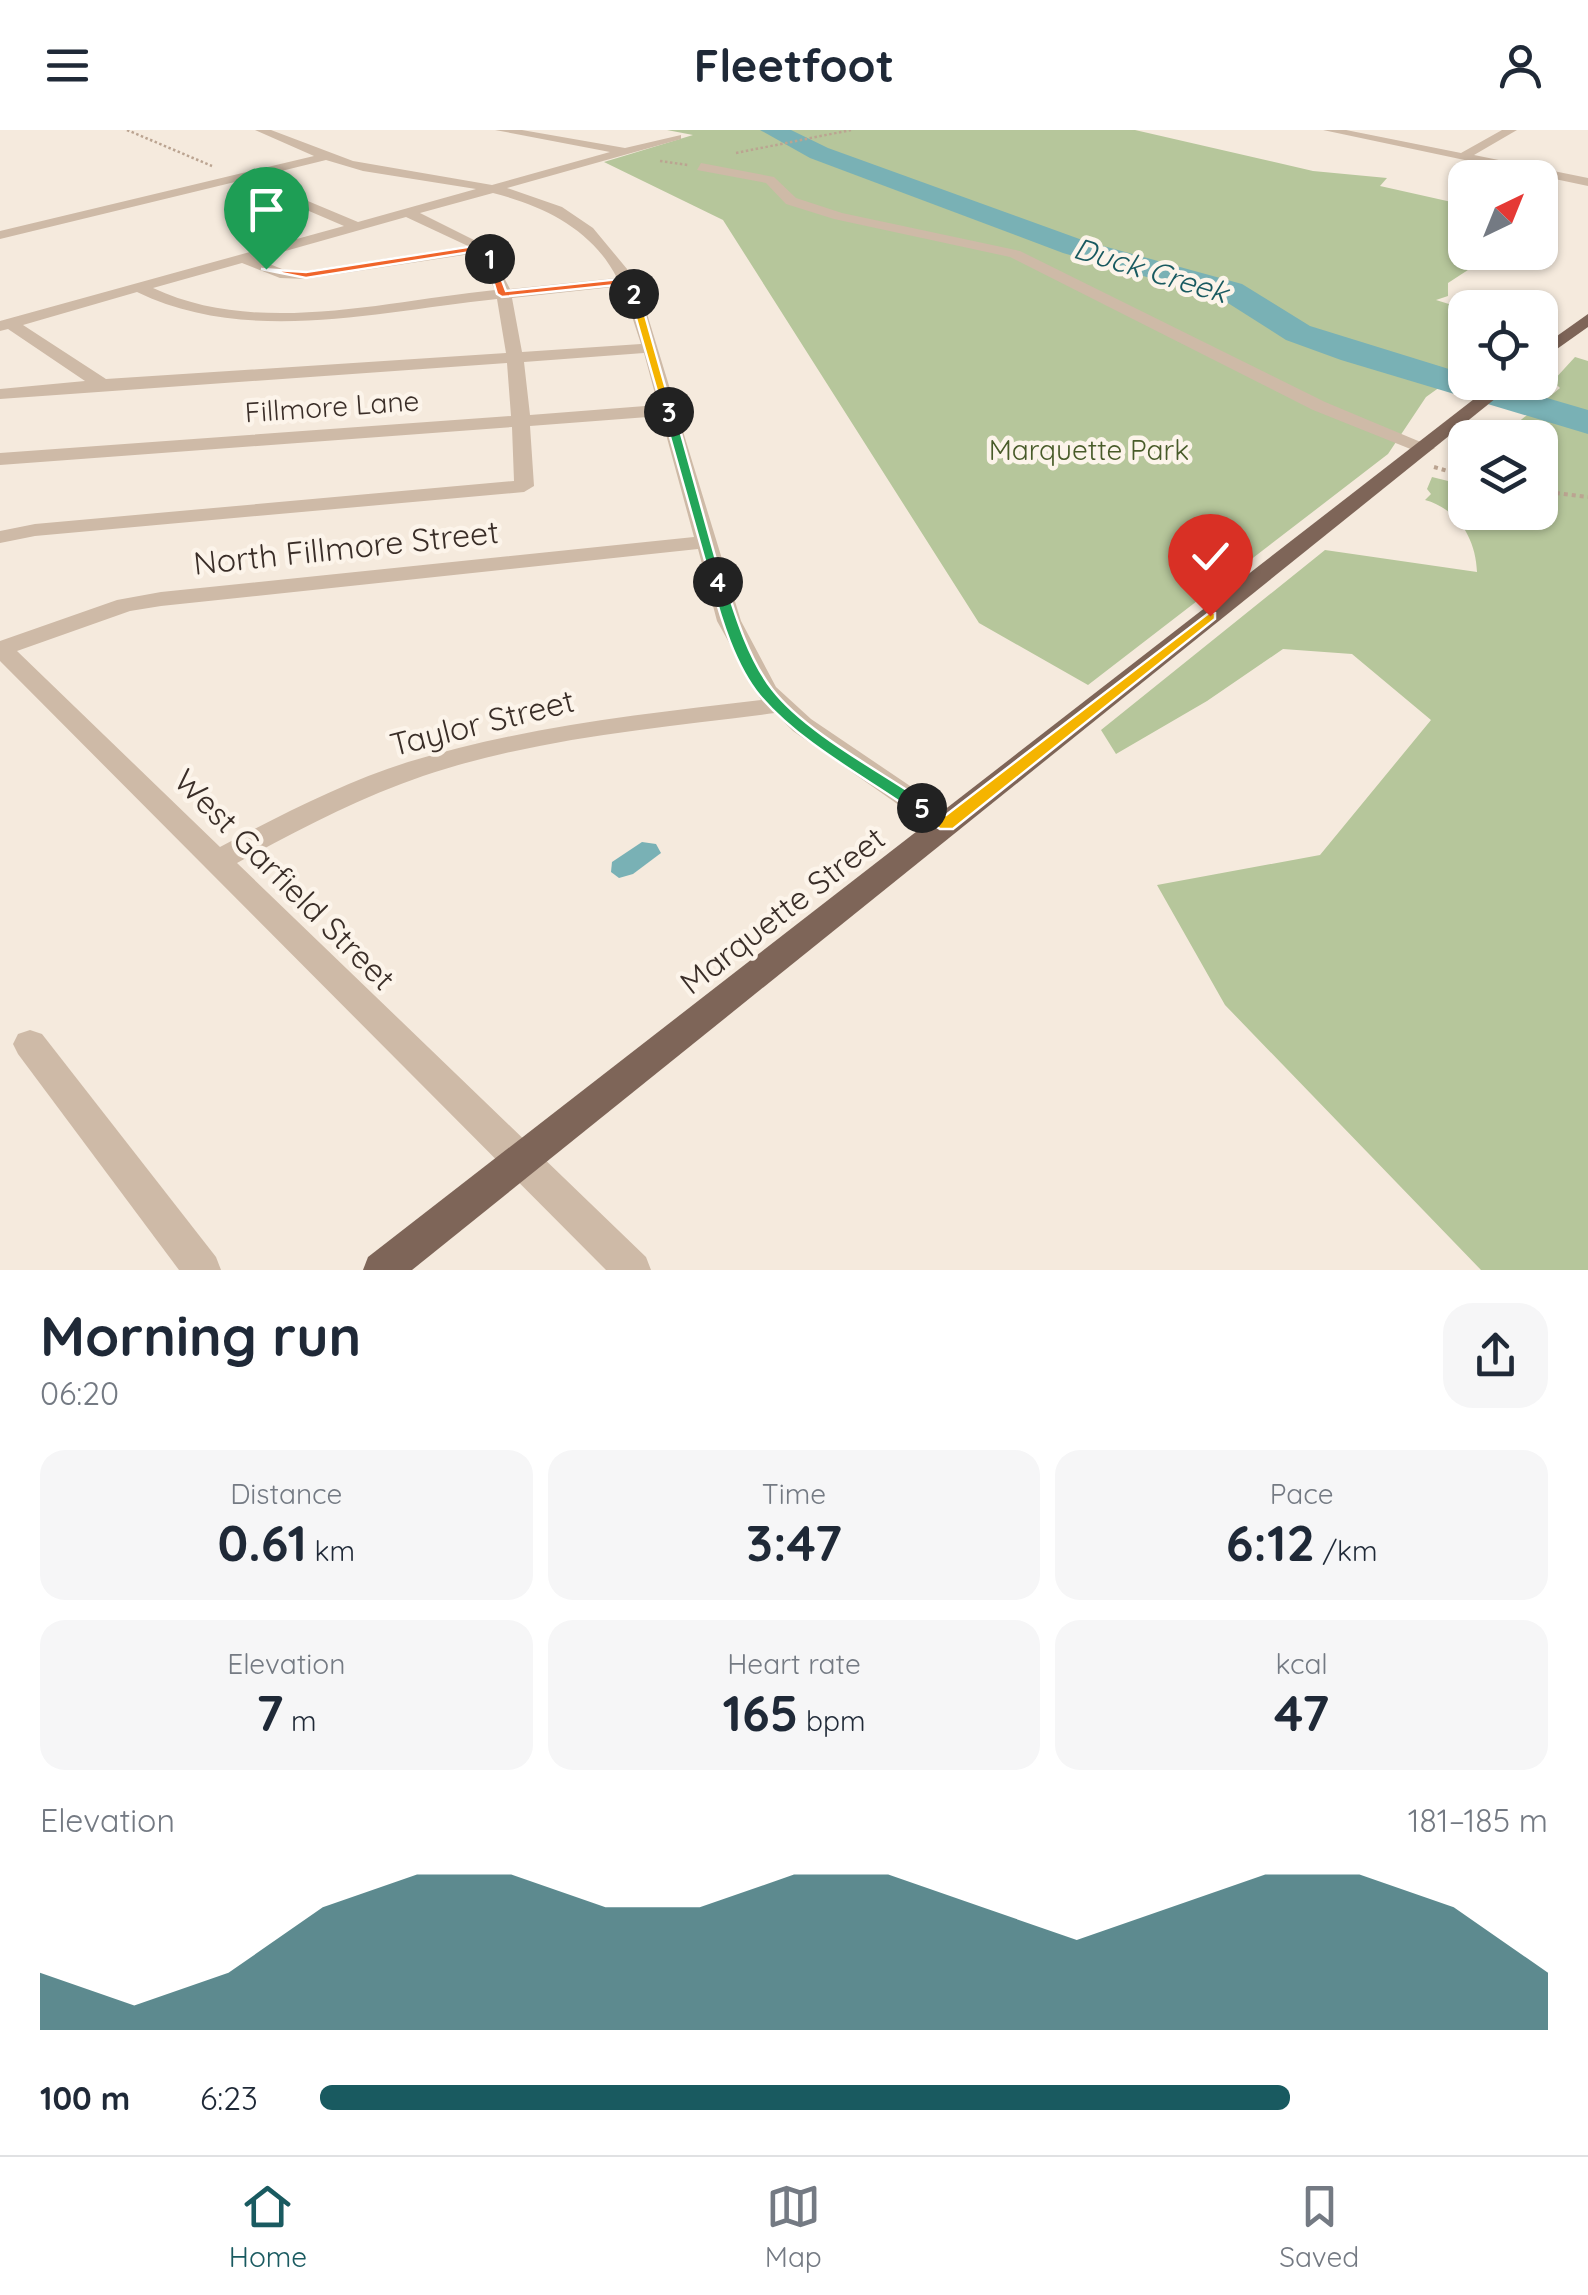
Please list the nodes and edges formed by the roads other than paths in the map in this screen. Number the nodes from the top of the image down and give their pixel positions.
1 (261, 130) edge
2 (501, 130) edge
3 (1330, 130) edge
4 (1511, 130) edge
5 (1361, 133) edge
6 (677, 137) dead end
7 (624, 152) junction
8 (329, 156) junction
9 (1462, 157) junction
10 (701, 167) dead end
11 (238, 177) junction
12 (1588, 182) edge
13 (496, 187) junction
14 (406, 212) junction
15 (356, 226) junction
16 (0, 235) edge
17 (480, 248) junction
18 (243, 258) junction
19 (629, 281) junction
20 (138, 287) junction
21 (502, 294) junction
22 (5, 324) edge
23 (1584, 326) edge
24 (1558, 344) edge
25 (651, 348) junction
26 (513, 356) junction
27 (102, 385) junction
28 (0, 394) edge
29 (1486, 400) edge
30 (668, 410) junction
31 (522, 420) junction
32 (1432, 443) junction
33 (0, 459) edge
34 (0, 537) edge
35 (707, 542) junction
36 (0, 648) edge
37 (780, 705) junction
38 (946, 824) junction
39 (218, 861) junction
40 (30, 1044) dead end
41 (520, 1161) junction
42 (202, 1270) edge
43 (382, 1270) edge
44 (632, 1270) edge

1 - 8 street
2 - 7 street
3 - 5 street
4 - 9 street
5 - 9 street
6 - 7 street
7 - 13 street
8 - 11 street
8 - 13 street
9 - 12 street
10 - 32 street
11 - 15 street
11 - 16 street
13 - 14 street
13 - 19 street
14 - 15 street
14 - 17 street
15 - 18 street
17 - 18 street
17 - 21 street
18 - 20 street
19 - 21 street
19 - 25 street
20 - 21 street
20 - 22 street
21 - 26 street
22 - 27 street
23 - 24 main road
25 - 26 street
25 - 30 street
26 - 27 street
26 - 31 street
27 - 28 street
29 - 32 main road, Marquette Street
30 - 31 street, Fillmore Lane
30 - 35 street
31 - 33 street, Fillmore Lane
31 - 34 street
32 - 38 main road, Marquette Street
35 - 36 street, North Fillmore Street
35 - 37 street
36 - 39 street, West Garfield Street
37 - 38 street
37 - 39 street, Taylor Street
38 - 41 main road, Marquette Street
39 - 41 street, West Garfield Street
40 - 42 street
41 - 43 main road, Marquette Street
41 - 44 street, West Garfield Street

